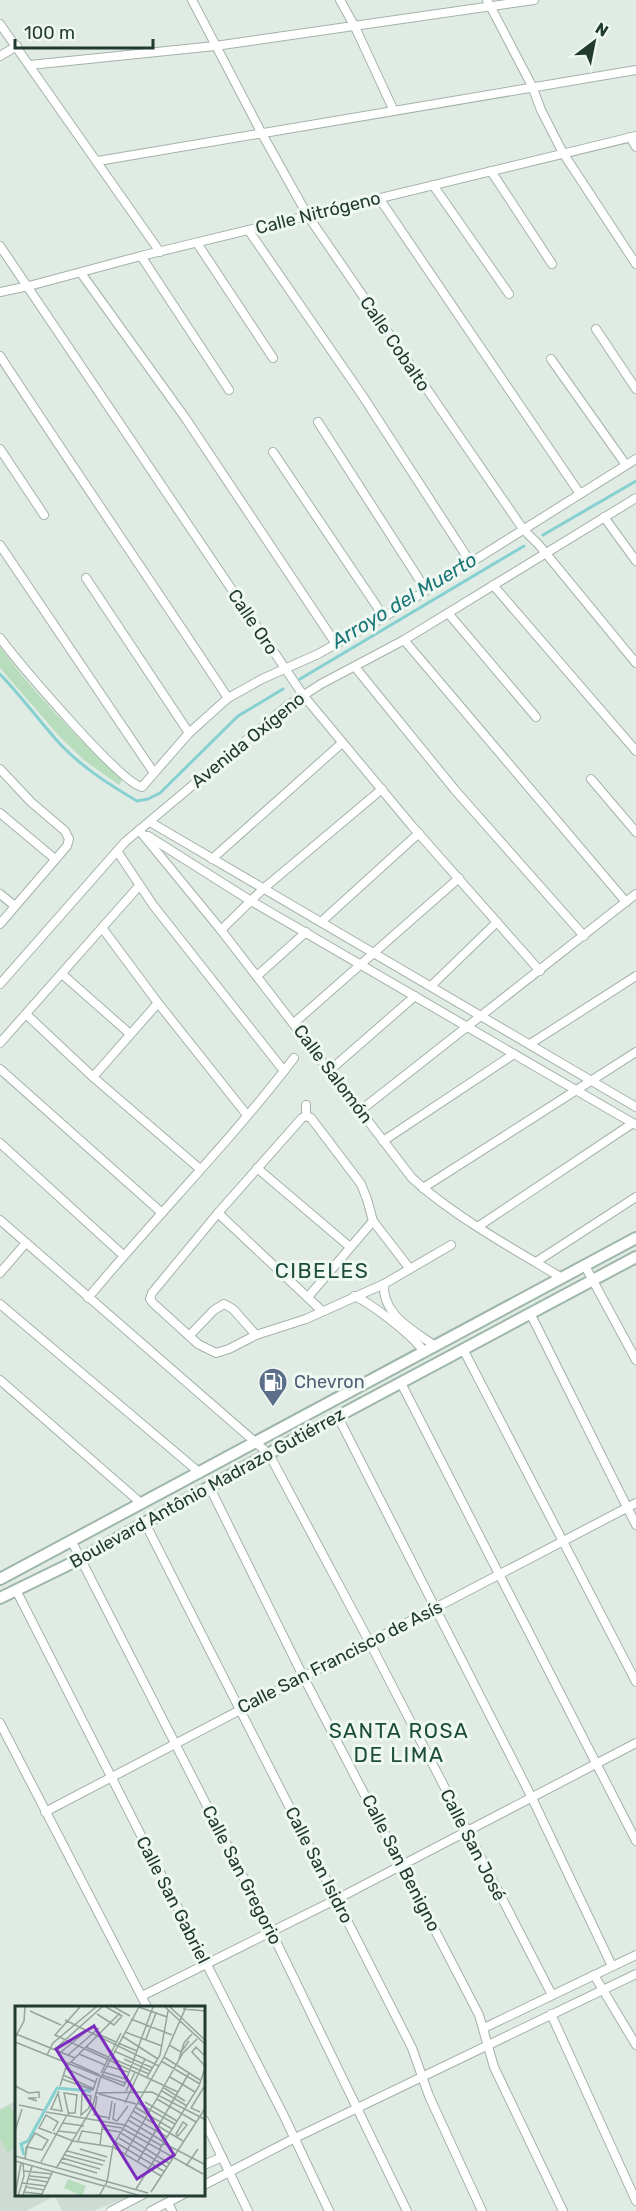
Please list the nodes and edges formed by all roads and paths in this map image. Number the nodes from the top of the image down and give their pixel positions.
1 (192, 0) edge
2 (340, 0) edge
3 (534, 0) edge
4 (489, 3) edge
5 (0, 24) edge
6 (355, 27) junction
7 (17, 46) junction
8 (216, 46) junction
9 (0, 56) edge
10 (30, 65) junction
11 (636, 70) edge
12 (532, 86) junction
13 (393, 110) junction
14 (261, 132) junction
15 (633, 136) edge
16 (636, 147) edge
17 (563, 153) junction
18 (98, 160) junction
19 (491, 171) junction
20 (433, 185) junction
21 (379, 198) junction
22 (308, 216) junction
23 (249, 231) junction
24 (197, 243) junction
25 (0, 246) edge
26 (160, 252) junction
27 (141, 256) junction
28 (552, 264) dead end
29 (636, 264) edge
30 (81, 273) junction
31 (29, 286) junction
32 (0, 291) edge
33 (509, 294) dead end
34 (596, 329) dead end
35 (0, 356) edge
36 (273, 358) dead end
37 (551, 359) dead end
38 (636, 389) edge
39 (229, 390) dead end
40 (318, 423) dead end
41 (0, 449) edge
42 (273, 452) dead end
43 (636, 459) edge
44 (626, 465) junction
45 (580, 494) junction
46 (636, 498) edge
47 (44, 515) dead end
48 (604, 517) junction
49 (523, 529) junction
50 (0, 544) edge
51 (545, 552) junction
52 (636, 561) edge
53 (471, 563) junction
54 (86, 578) dead end
55 (493, 585) junction
56 (426, 590) junction
57 (448, 613) junction
58 (384, 617) junction
59 (0, 638) edge
60 (404, 640) junction
61 (336, 644) junction
62 (636, 663) edge
63 (355, 667) junction
64 (285, 668) junction
65 (303, 695) junction
66 (228, 698) junction
67 (536, 717) dead end
68 (189, 732) junction
69 (342, 743) junction
70 (636, 751) edge
71 (0, 769) edge
72 (154, 773) junction
73 (591, 779) dead end
74 (382, 789) junction
75 (0, 813) edge
76 (150, 822) junction
77 (139, 830) junction
78 (636, 832) edge
79 (419, 833) junction
80 (117, 851) junction
81 (55, 859) junction
82 (212, 860) junction
83 (459, 878) junction
84 (139, 886) junction
85 (263, 889) junction
86 (0, 894) edge
87 (636, 894) edge
88 (250, 901) junction
89 (626, 902) junction
90 (15, 906) junction
91 (321, 922) junction
92 (496, 922) junction
93 (0, 924) edge
94 (103, 929) junction
95 (221, 930) junction
96 (306, 932) junction
97 (584, 936) junction
98 (373, 952) junction
99 (360, 963) junction
100 (540, 971) junction
101 (62, 974) junction
102 (257, 976) junction
103 (636, 976) edge
104 (0, 984) edge
105 (431, 986) junction
106 (415, 996) junction
107 (158, 1003) junction
108 (27, 1015) junction
109 (481, 1015) junction
110 (294, 1023) junction
111 (467, 1026) junction
112 (129, 1033) junction
113 (0, 1043) edge
114 (530, 1044) junction
115 (636, 1052) edge
116 (514, 1054) junction
117 (294, 1058) dead end
118 (0, 1069) edge
119 (284, 1071) junction
120 (329, 1071) junction
121 (93, 1077) junction
122 (592, 1081) junction
123 (576, 1090) junction
124 (306, 1105) dead end
125 (636, 1107) edge
126 (361, 1110) junction
127 (248, 1115) junction
128 (306, 1116) junction
129 (634, 1124) edge
130 (383, 1141) junction
131 (0, 1143) edge
132 (257, 1168) junction
133 (200, 1169) junction
134 (423, 1188) junction
135 (636, 1197) edge
136 (162, 1213) junction
137 (218, 1213) junction
138 (0, 1220) edge
139 (373, 1221) junction
140 (479, 1226) junction
141 (636, 1238) edge
142 (25, 1244) junction
143 (451, 1245) dead end
144 (350, 1247) junction
145 (123, 1255) junction
146 (636, 1257) edge
147 (536, 1262) junction
148 (585, 1266) junction
149 (410, 1269) junction
150 (0, 1273) edge
151 (562, 1278) junction
152 (592, 1280) junction
153 (384, 1284) junction
154 (354, 1296) junction
155 (308, 1297) junction
156 (88, 1298) junction
157 (0, 1304) edge
158 (322, 1311) junction
159 (530, 1313) junction
160 (256, 1335) junction
161 (189, 1336) junction
162 (435, 1346) junction
163 (463, 1349) junction
164 (424, 1352) junction
165 (636, 1360) edge
166 (0, 1380) edge
167 (401, 1383) junction
168 (338, 1417) junction
169 (257, 1443) junction
170 (269, 1454) junction
171 (200, 1473) junction
172 (210, 1488) junction
173 (636, 1503) edge
174 (142, 1504) junction
175 (627, 1508) junction
176 (145, 1523) junction
177 (636, 1525) edge
178 (72, 1542) junction
179 (564, 1542) junction
180 (80, 1559) junction
181 (499, 1575) junction
182 (0, 1579) edge
183 (16, 1590) junction
184 (0, 1598) edge
185 (434, 1608) junction
186 (370, 1643) junction
187 (303, 1677) junction
188 (636, 1682) edge
189 (240, 1709) junction
190 (0, 1723) edge
191 (636, 1743) edge
192 (174, 1744) junction
193 (595, 1763) junction
194 (110, 1777) junction
195 (531, 1796) junction
196 (45, 1812) junction
197 (466, 1831) junction
198 (636, 1842) edge
199 (401, 1864) junction
200 (336, 1899) junction
201 (271, 1931) junction
202 (636, 1955) edge
203 (206, 1964) junction
204 (612, 1966) junction
205 (636, 1974) edge
206 (594, 1975) junction
207 (603, 1990) junction
208 (552, 1995) junction
209 (142, 1996) junction
210 (147, 2006) edge
211 (551, 2014) junction
212 (484, 2028) junction
213 (635, 2040) edge
214 (487, 2046) junction
215 (422, 2078) junction
216 (358, 2109) junction
217 (206, 2124) edge
218 (295, 2138) junction
219 (222, 2157) junction
220 (206, 2164) edge
221 (230, 2172) junction
222 (206, 2184) edge
223 (140, 2196) edge
224 (180, 2196) edge
225 (636, 2201) edge
226 (168, 2203) junction
227 (111, 2211) edge
228 (151, 2211) edge
229 (172, 2211) edge
230 (248, 2211) edge
231 (329, 2211) edge
232 (407, 2211) edge
233 (482, 2211) edge
234 (563, 2211) edge

1 - 8 street, Calle Cobalto
2 - 6 street
3 - 4 street
4 - 6 street
4 - 12 street
5 - 7 street
6 - 8 street
6 - 13 street
7 - 9 street
7 - 10 street
8 - 10 street
8 - 14 street, Calle Cobalto
10 - 18 street
11 - 12 street
12 - 13 street
12 - 17 street
13 - 14 street
14 - 18 street
14 - 22 street, Calle Cobalto
15 - 16 street
15 - 17 street, Calle Nitrógeno
17 - 19 street, Calle Nitrógeno
17 - 29 street
18 - 26 street
19 - 20 street, Calle Nitrógeno
19 - 28 street
20 - 21 street, Calle Nitrógeno
20 - 33 street
21 - 22 street, Calle Nitrógeno
21 - 45 street
22 - 23 street, Calle Nitrógeno
22 - 49 street, Calle Cobalto
23 - 24 street, Calle Nitrógeno
23 - 53 street
24 - 26 street, Calle Nitrógeno
24 - 36 street
25 - 31 street, Calle Oro
26 - 27 street, Calle Nitrógeno
27 - 30 street, Calle Nitrógeno
27 - 39 street
30 - 31 street, Calle Nitrógeno
30 - 61 street
31 - 32 street, Calle Nitrógeno
31 - 64 street, Calle Oro
34 - 38 street
35 - 66 street
37 - 44 street
40 - 56 street
41 - 47 street
42 - 58 street
43 - 44 street, Avenida Oxígeno
44 - 45 street, Avenida Oxígeno
45 - 49 street, Avenida Oxígeno
46 - 48 street, Avenida Oxígeno
48 - 51 street, Avenida Oxígeno
48 - 52 street
49 - 51 street, Calle Cobalto
49 - 53 street, Avenida Oxígeno
50 - 72 street
51 - 55 street, Avenida Oxígeno
51 - 62 street, Calle Cobalto
53 - 56 street, Avenida Oxígeno
54 - 68 street
55 - 57 street, Avenida Oxígeno
55 - 70 street
56 - 58 street, Avenida Oxígeno
57 - 60 street, Avenida Oxígeno
57 - 67 street
58 - 61 street, Avenida Oxígeno
59 - 72 street, Avenida Oxígeno
60 - 63 street, Avenida Oxígeno
60 - 89 street
61 - 64 street, Avenida Oxígeno
63 - 65 street, Avenida Oxígeno
63 - 97 street
64 - 65 street, Calle Oro
64 - 66 street, Avenida Oxígeno
65 - 69 street, Calle Oro
65 - 76 street, Avenida Oxígeno
66 - 68 street, Avenida Oxígeno
68 - 72 street, Avenida Oxígeno
69 - 74 street, Calle Oro
69 - 82 street
71 - 81 street
73 - 78 street
74 - 79 street, Calle Oro
74 - 85 street
75 - 81 street
76 - 77 street, Avenida Oxígeno
76 - 82 street
77 - 80 street, Avenida Oxígeno
77 - 88 street
77 - 95 street, Calle Salomón
79 - 83 street, Calle Oro
79 - 91 street
80 - 84 street
80 - 104 street, Avenida Oxígeno
81 - 90 street
82 - 85 street
83 - 92 street, Calle Oro
83 - 98 street
84 - 94 street
84 - 119 street
85 - 88 street
85 - 91 street
86 - 90 street
87 - 89 street
88 - 95 street
88 - 96 street
89 - 97 street
90 - 93 street
91 - 98 street
92 - 100 street, Calle Oro
92 - 105 street
94 - 101 street
94 - 107 street
95 - 102 street, Calle Salomón
96 - 99 street
96 - 102 street
97 - 100 street
98 - 99 street
98 - 105 street
99 - 106 street
99 - 110 street
100 - 109 street
101 - 108 street
101 - 112 street
102 - 110 street, Calle Salomón
103 - 114 street
105 - 109 street
106 - 111 street
106 - 120 street
107 - 112 street
107 - 127 street
108 - 113 street
108 - 121 street
109 - 111 street
109 - 114 street
110 - 120 street, Calle Salomón
111 - 116 street
111 - 126 street
112 - 121 street
114 - 122 street
115 - 122 street
116 - 123 street
116 - 130 street
117 - 119 street
118 - 136 street
119 - 127 street
120 - 126 street, Calle Salomón
121 - 133 street
122 - 123 street
122 - 125 street
123 - 129 street
123 - 134 street
124 - 128 street
126 - 130 street, Calle Salomón
127 - 133 street
128 - 132 street
128 - 139 street
129 - 140 street
130 - 134 street, Calle Salomón
131 - 145 street
132 - 137 street
132 - 144 street
133 - 136 street
134 - 140 street, Calle Salomón
135 - 147 street
136 - 145 street
137 - 155 street
137 - 161 street
138 - 142 street, Calle San José
139 - 144 street
139 - 149 street
140 - 147 street, Calle Salomón
141 - 148 street, Boulevard Antônio Madrazo Gutiérrez
142 - 150 street
142 - 156 street, Calle San José
143 - 149 street
144 - 155 street
145 - 156 street
146 - 152 street, Boulevard Antônio Madrazo Gutiérrez
147 - 151 street, Calle Salomón
148 - 151 street, Boulevard Antônio Madrazo Gutiérrez
148 - 152 street
149 - 153 street
151 - 162 street, Boulevard Antônio Madrazo Gutiérrez
152 - 159 street, Boulevard Antônio Madrazo Gutiérrez
152 - 165 street
153 - 154 street
153 - 162 street
154 - 158 street
154 - 164 street
155 - 158 street
156 - 169 street, Calle San José
157 - 171 street
158 - 160 street
159 - 163 street, Boulevard Antônio Madrazo Gutiérrez
159 - 175 street
160 - 161 street
160 - 161 street
162 - 164 street, Boulevard Antônio Madrazo Gutiérrez
163 - 167 street, Boulevard Antônio Madrazo Gutiérrez
163 - 179 street
164 - 169 street, Boulevard Antônio Madrazo Gutiérrez
166 - 174 street
167 - 168 street, Boulevard Antônio Madrazo Gutiérrez
167 - 181 street
168 - 170 street, Boulevard Antônio Madrazo Gutiérrez
168 - 185 street
169 - 170 street, Calle San José
169 - 171 street, Boulevard Antônio Madrazo Gutiérrez
170 - 172 street, Boulevard Antônio Madrazo Gutiérrez
170 - 186 street, Calle San José
171 - 174 street, Boulevard Antônio Madrazo Gutiérrez
172 - 176 street, Boulevard Antônio Madrazo Gutiérrez
172 - 187 street, Calle San Benigno
173 - 175 street, Calle San Francisco de Asís
174 - 178 street, Boulevard Antônio Madrazo Gutiérrez
175 - 177 street
175 - 179 street, Calle San Francisco de Asís
176 - 180 street, Boulevard Antônio Madrazo Gutiérrez
176 - 189 street, Calle San Isidro
178 - 180 street, Calle San Gregorio
178 - 182 street, Boulevard Antônio Madrazo Gutiérrez
179 - 181 street, Calle San Francisco de Asís
179 - 188 street
180 - 183 street, Boulevard Antônio Madrazo Gutiérrez
180 - 192 street, Calle San Gregorio
181 - 185 street, Calle San Francisco de Asís
181 - 193 street
183 - 184 street, Boulevard Antônio Madrazo Gutiérrez
183 - 194 street, Calle San Gabriel
185 - 186 street, Calle San Francisco de Asís
185 - 195 street
186 - 187 street, Calle San Francisco de Asís
186 - 197 street, Calle San José
187 - 189 street, Calle San Francisco de Asís
187 - 199 street, Calle San Benigno
189 - 192 street, Calle San Francisco de Asís
189 - 200 street, Calle San Isidro
190 - 196 street
191 - 193 street
192 - 194 street, Calle San Francisco de Asís
192 - 201 street, Calle San Gregorio
193 - 195 street
193 - 198 street
194 - 196 street, Calle San Francisco de Asís
194 - 203 street, Calle San Gabriel
195 - 197 street
195 - 204 street
196 - 209 street
197 - 199 street
197 - 208 street, Calle San José
199 - 200 street
199 - 212 street, Calle San Benigno
200 - 201 street
200 - 215 street, Calle San Isidro
201 - 203 street
201 - 216 street, Calle San Gregorio
202 - 204 street
203 - 209 street
203 - 218 street, Calle San Gabriel
204 - 206 street
205 - 207 street
206 - 207 street
206 - 208 street
207 - 211 street
207 - 213 street
208 - 212 street
209 - 210 street
211 - 214 street
211 - 225 street
212 - 214 street, Calle San Benigno
214 - 215 street
214 - 234 street, Calle San Benigno
215 - 216 street
215 - 233 street, Calle San Isidro
216 - 218 street
216 - 232 street, Calle San Gregorio
217 - 219 street
218 - 221 street
218 - 231 street, Calle San Gabriel
219 - 220 street
219 - 221 street
221 - 222 street
221 - 230 street
223 - 227 street
224 - 226 street
226 - 228 street
226 - 229 street

